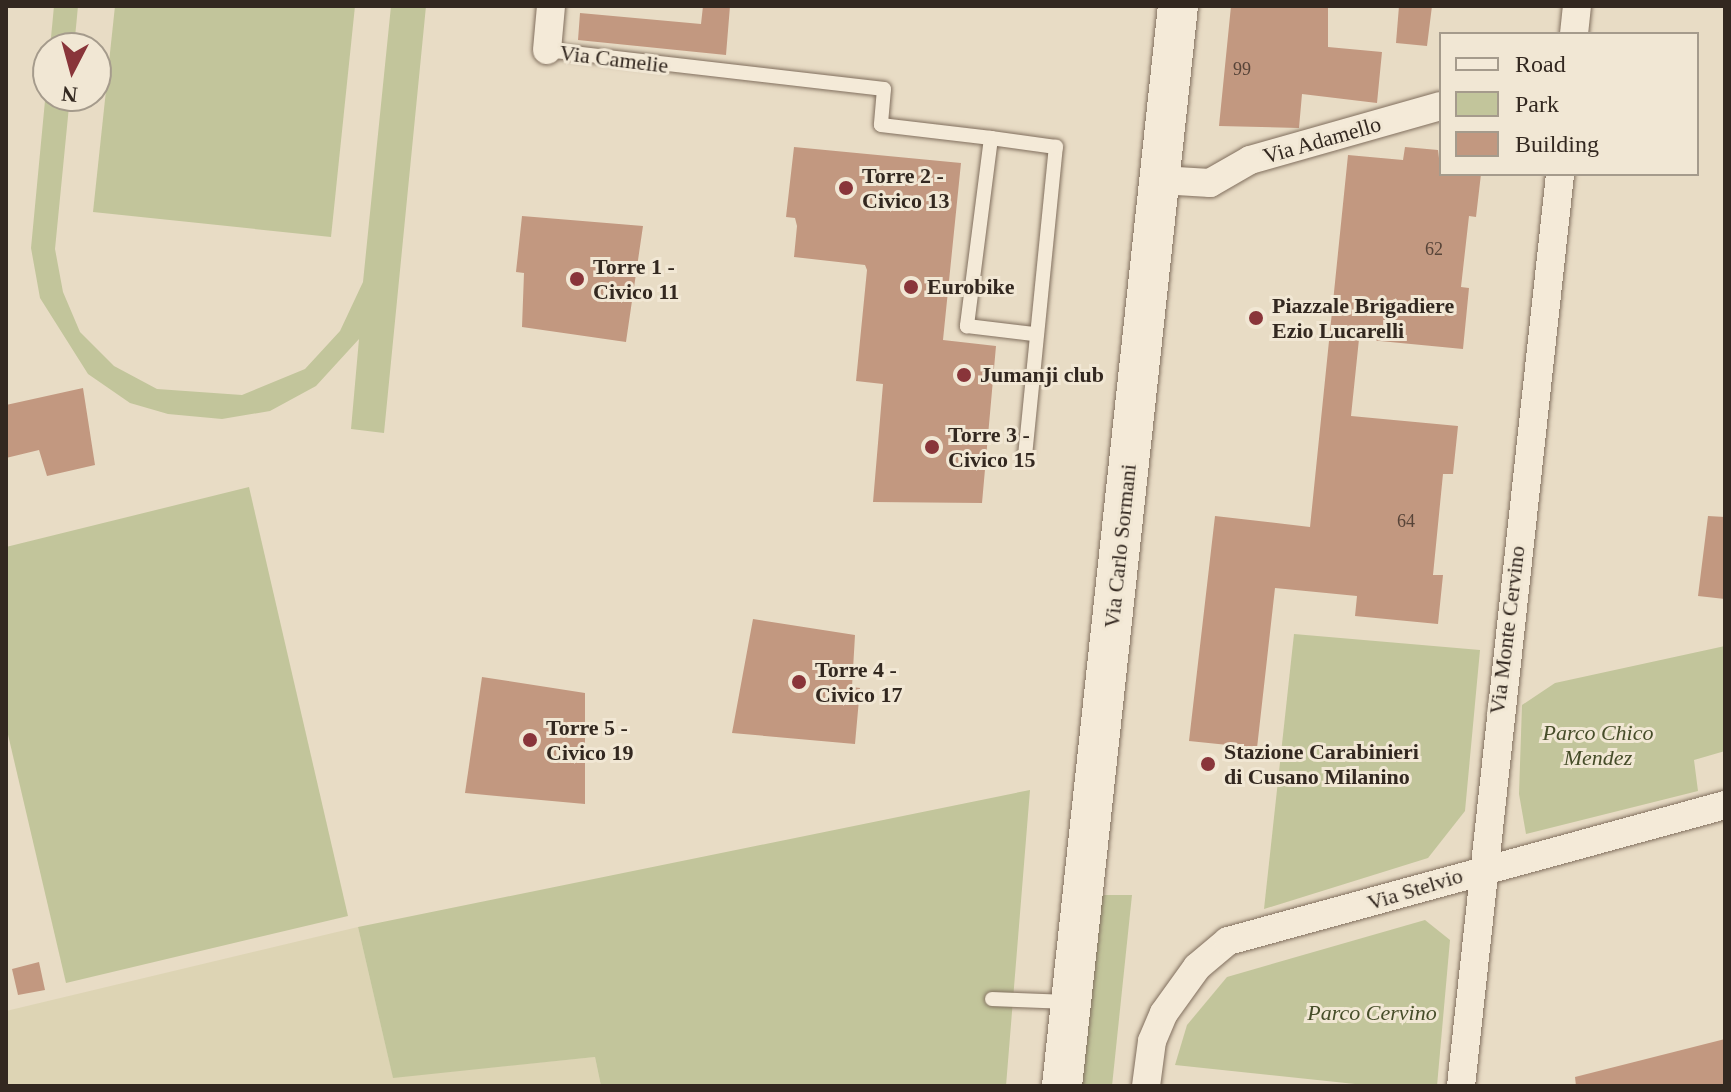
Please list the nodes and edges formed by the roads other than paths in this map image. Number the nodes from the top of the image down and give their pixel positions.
1 (551, 6) edge
2 (1178, 6) edge
3 (1577, 6) edge
4 (1574, 32) edge
5 (547, 50) joint
6 (1439, 107) edge
7 (991, 138) junction
8 (1560, 176) edge
9 (1160, 180) junction
10 (1034, 334) junction
11 (1025, 456) dead end
12 (1725, 805) edge
13 (1484, 869) junction
14 (992, 999) dead end
15 (1071, 1002) junction
16 (1062, 1086) edge
17 (1146, 1086) edge
18 (1461, 1086) edge

1 - 5 street, Via Camelie
2 - 9 main road, Via Carlo Sormani
3 - 4 street
5 - 7 lane, Via Camelie
6 - 9 street, Via Adamello
7 - 10 lane
7 - 10 lane
8 - 13 street, Via Monte Cervino
9 - 15 main road, Via Carlo Sormani
10 - 11 lane
12 - 13 street, Via Stelvio
13 - 17 street, Via Stelvio
13 - 18 street, Via Monte Cervino
14 - 15 lane
15 - 16 main road, Via Carlo Sormani

